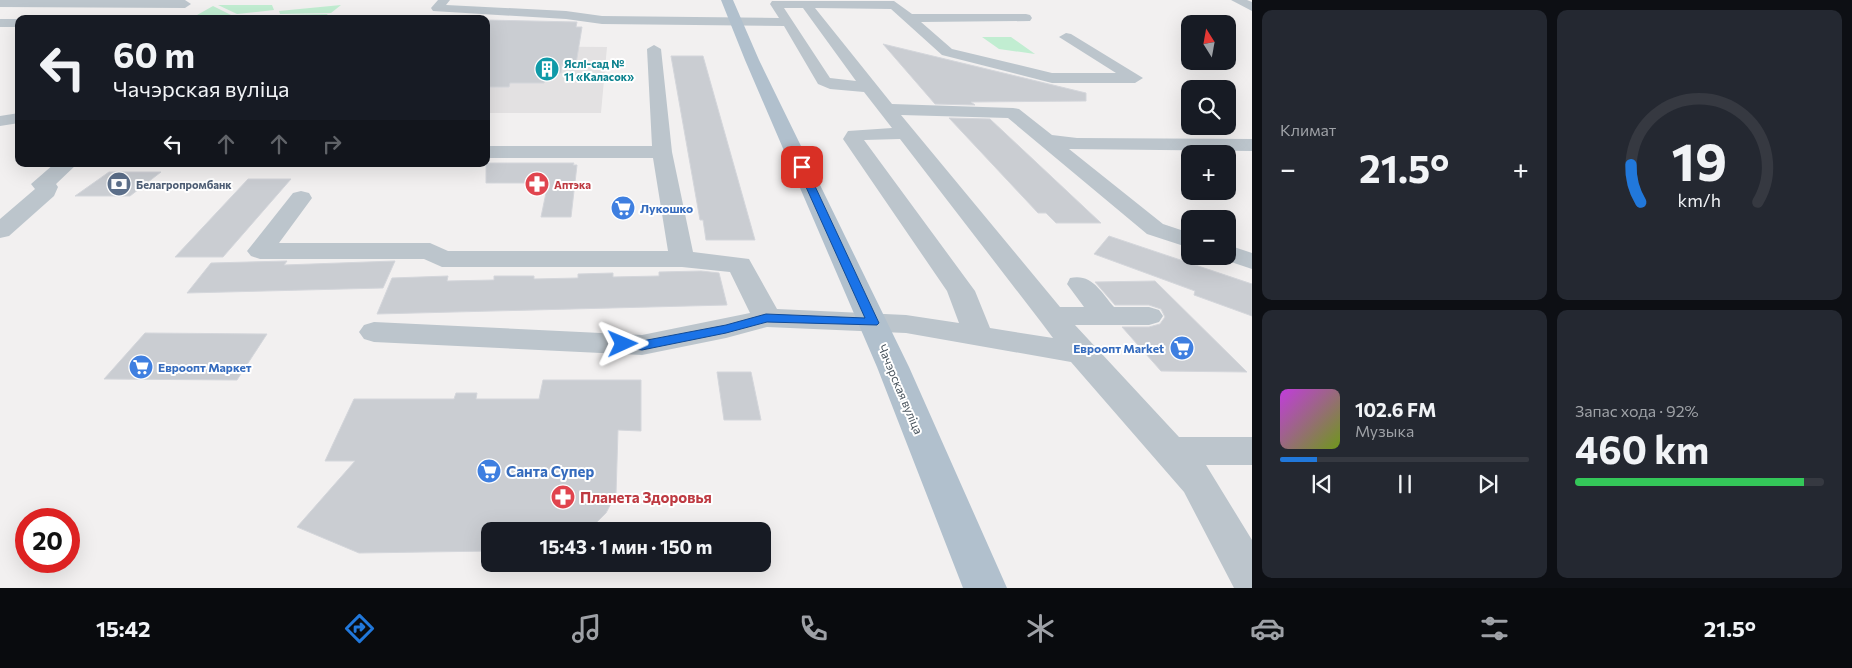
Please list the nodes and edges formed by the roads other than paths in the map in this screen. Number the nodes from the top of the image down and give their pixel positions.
1 (144, 0) edge
2 (444, 0) edge
3 (1237, 0) edge
4 (103, 2) edge
5 (804, 2) edge
6 (0, 3) edge
7 (25, 3) junction
8 (185, 4) dead end
9 (649, 7) dead end
10 (1252, 7) edge
11 (731, 11) edge
12 (0, 13) edge
13 (909, 18) junction
14 (1026, 18) dead end
15 (649, 21) junction
16 (788, 22) junction
17 (0, 23) edge
18 (15, 23) edge
19 (1066, 37) dead end
20 (654, 48) dead end
21 (869, 87) junction
22 (887, 109) junction
23 (15, 119) edge
24 (0, 122) edge
25 (905, 133) junction
26 (1046, 140) junction
27 (1252, 145) edge
28 (490, 152) edge
29 (662, 152) junction
30 (64, 167) edge
31 (301, 198) dead end
32 (0, 231) edge
33 (1181, 237) edge
34 (1236, 256) edge
35 (682, 259) junction
36 (1252, 261) edge
37 (1080, 284) dead end
38 (1051, 316) junction
39 (1106, 316) junction
40 (1149, 316) dead end
41 (766, 318) junction
42 (873, 323) junction
43 (374, 332) dead end
44 (980, 337) junction
45 (1081, 354) junction
46 (1169, 451) junction
47 (1252, 451) edge
48 (1252, 578) edge
49 (985, 588) edge

1 - 4 street
2 - 15 street
3 - 10 street
4 - 7 street
4 - 8 street
5 - 13 street
5 - 16 street
5 - 21 street
6 - 7 street
7 - 12 street
9 - 15 street
11 - 15 street
11 - 16 street
11 - 42 main road, Чачэрская вуліца
13 - 14 street
13 - 19 street
16 - 21 street
17 - 18 street
20 - 29 street
21 - 22 street
22 - 25 street
22 - 26 street
23 - 24 street
25 - 38 street
25 - 44 street
26 - 27 street
26 - 33 street
28 - 29 street
29 - 35 street
30 - 32 street
31 - 35 street
34 - 36 street
35 - 41 street
37 - 39 street
38 - 39 street
38 - 45 street
39 - 40 street
41 - 42 street
41 - 43 street
42 - 44 street
42 - 49 main road, Чачэрская вуліца
44 - 45 street
45 - 46 street
46 - 47 street
46 - 48 street

